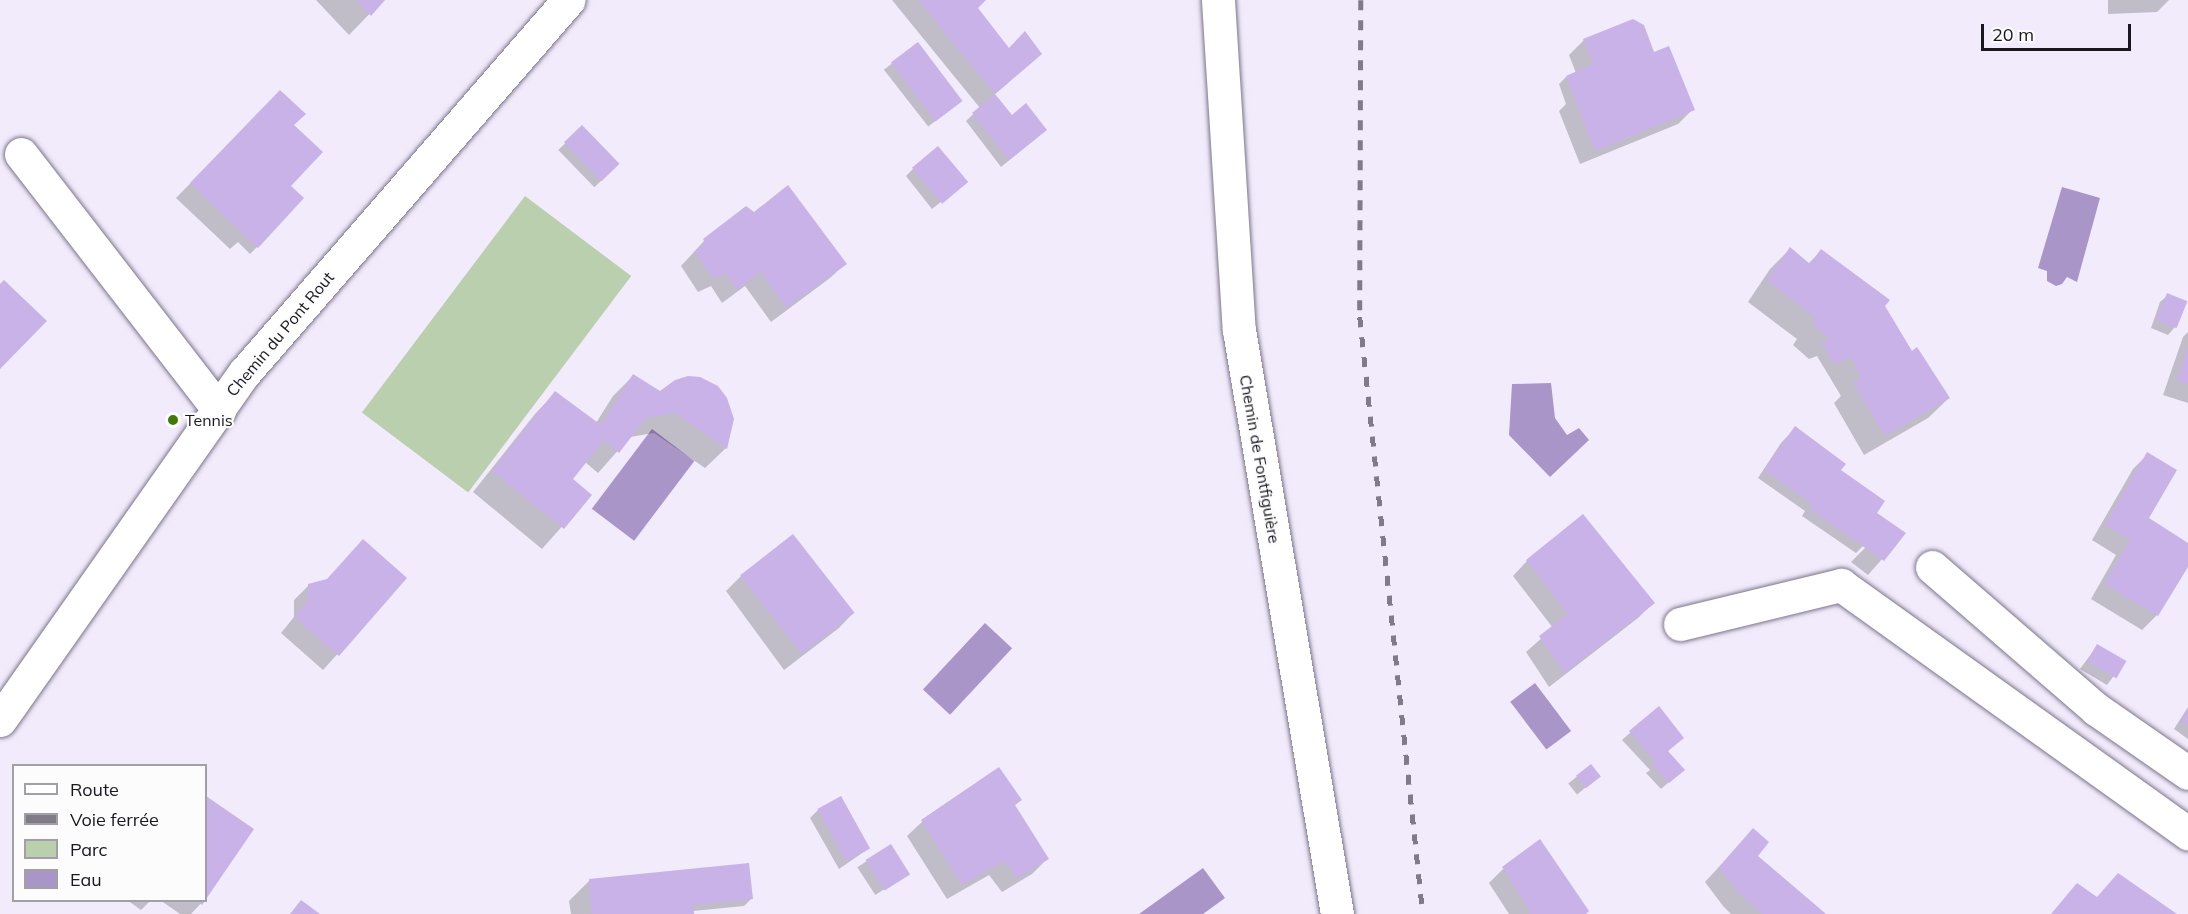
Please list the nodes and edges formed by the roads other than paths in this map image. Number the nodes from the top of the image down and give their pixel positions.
1 (568, 0) edge
2 (1218, 0) edge
3 (21, 154) dead end
4 (219, 410) junction
5 (1932, 567) dead end
6 (1680, 624) dead end
7 (0, 720) edge
8 (2188, 774) edge
9 (2188, 833) edge
10 (1337, 914) edge

1 - 4 street, Chemin du Pont Rout
2 - 10 street, Chemin de Fontfiguière
3 - 4 street
4 - 7 street, Chemin du Pont Rout
5 - 8 street
6 - 9 street

